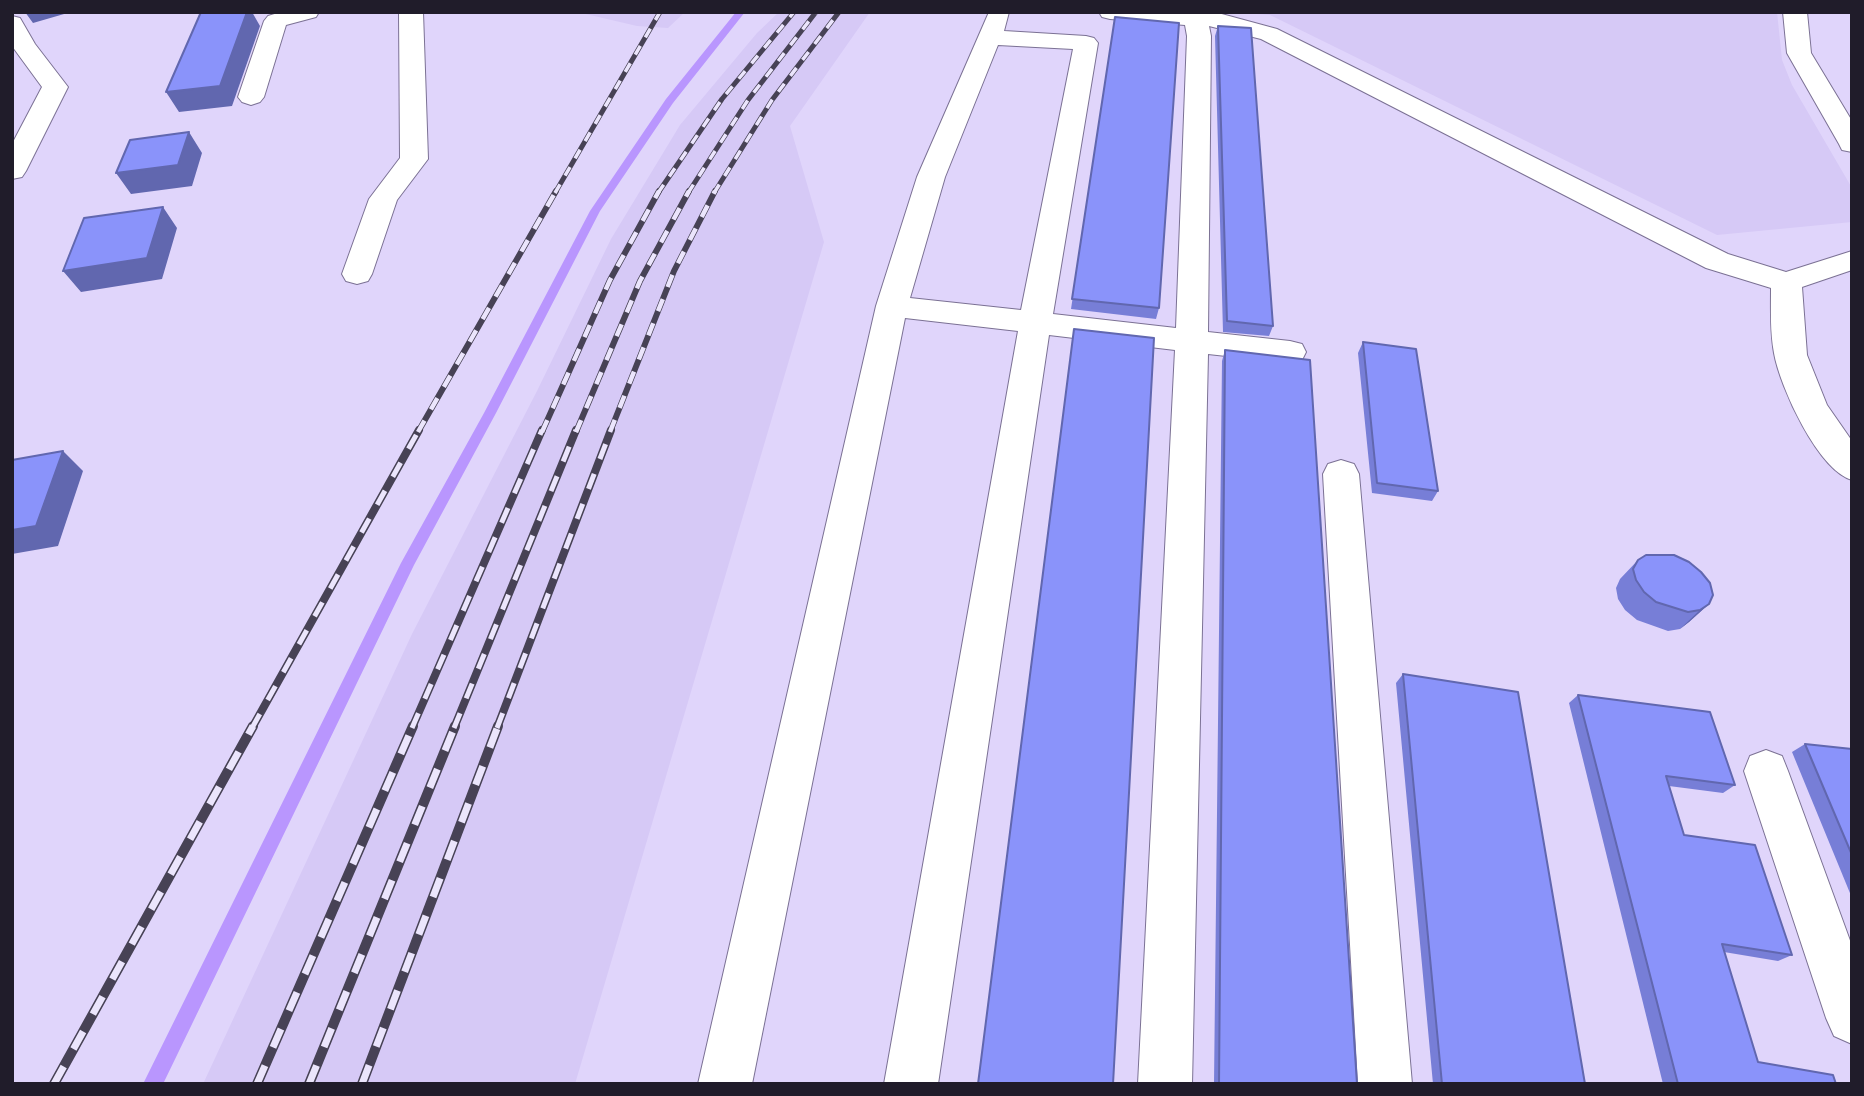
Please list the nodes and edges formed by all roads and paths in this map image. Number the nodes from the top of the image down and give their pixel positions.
1 (308, 12) edge
2 (411, 12) edge
3 (1110, 12) edge
4 (1795, 12) edge
5 (1195, 17) junction
6 (994, 25) edge
7 (16, 39) edge
8 (251, 97) dead end
9 (1852, 144) edge
10 (12, 171) edge
11 (1852, 260) edge
12 (357, 274) dead end
13 (1787, 282) junction
14 (892, 306) junction
15 (1035, 323) junction
16 (1192, 341) junction
17 (1290, 352) dead end
18 (1852, 467) edge
19 (1341, 474) dead end
20 (1766, 771) dead end
21 (1852, 1018) edge
22 (726, 1084) edge
23 (911, 1084) edge
24 (1165, 1084) edge
25 (1385, 1084) edge

1 - 8 street
2 - 12 street
3 - 5 street
4 - 9 street
5 - 13 street
5 - 16 street
6 - 14 street
6 - 15 street
7 - 10 street
11 - 13 street
13 - 18 street
14 - 15 street
14 - 22 street
15 - 16 street
15 - 23 street
16 - 17 street
16 - 24 street
19 - 25 street
20 - 21 street

